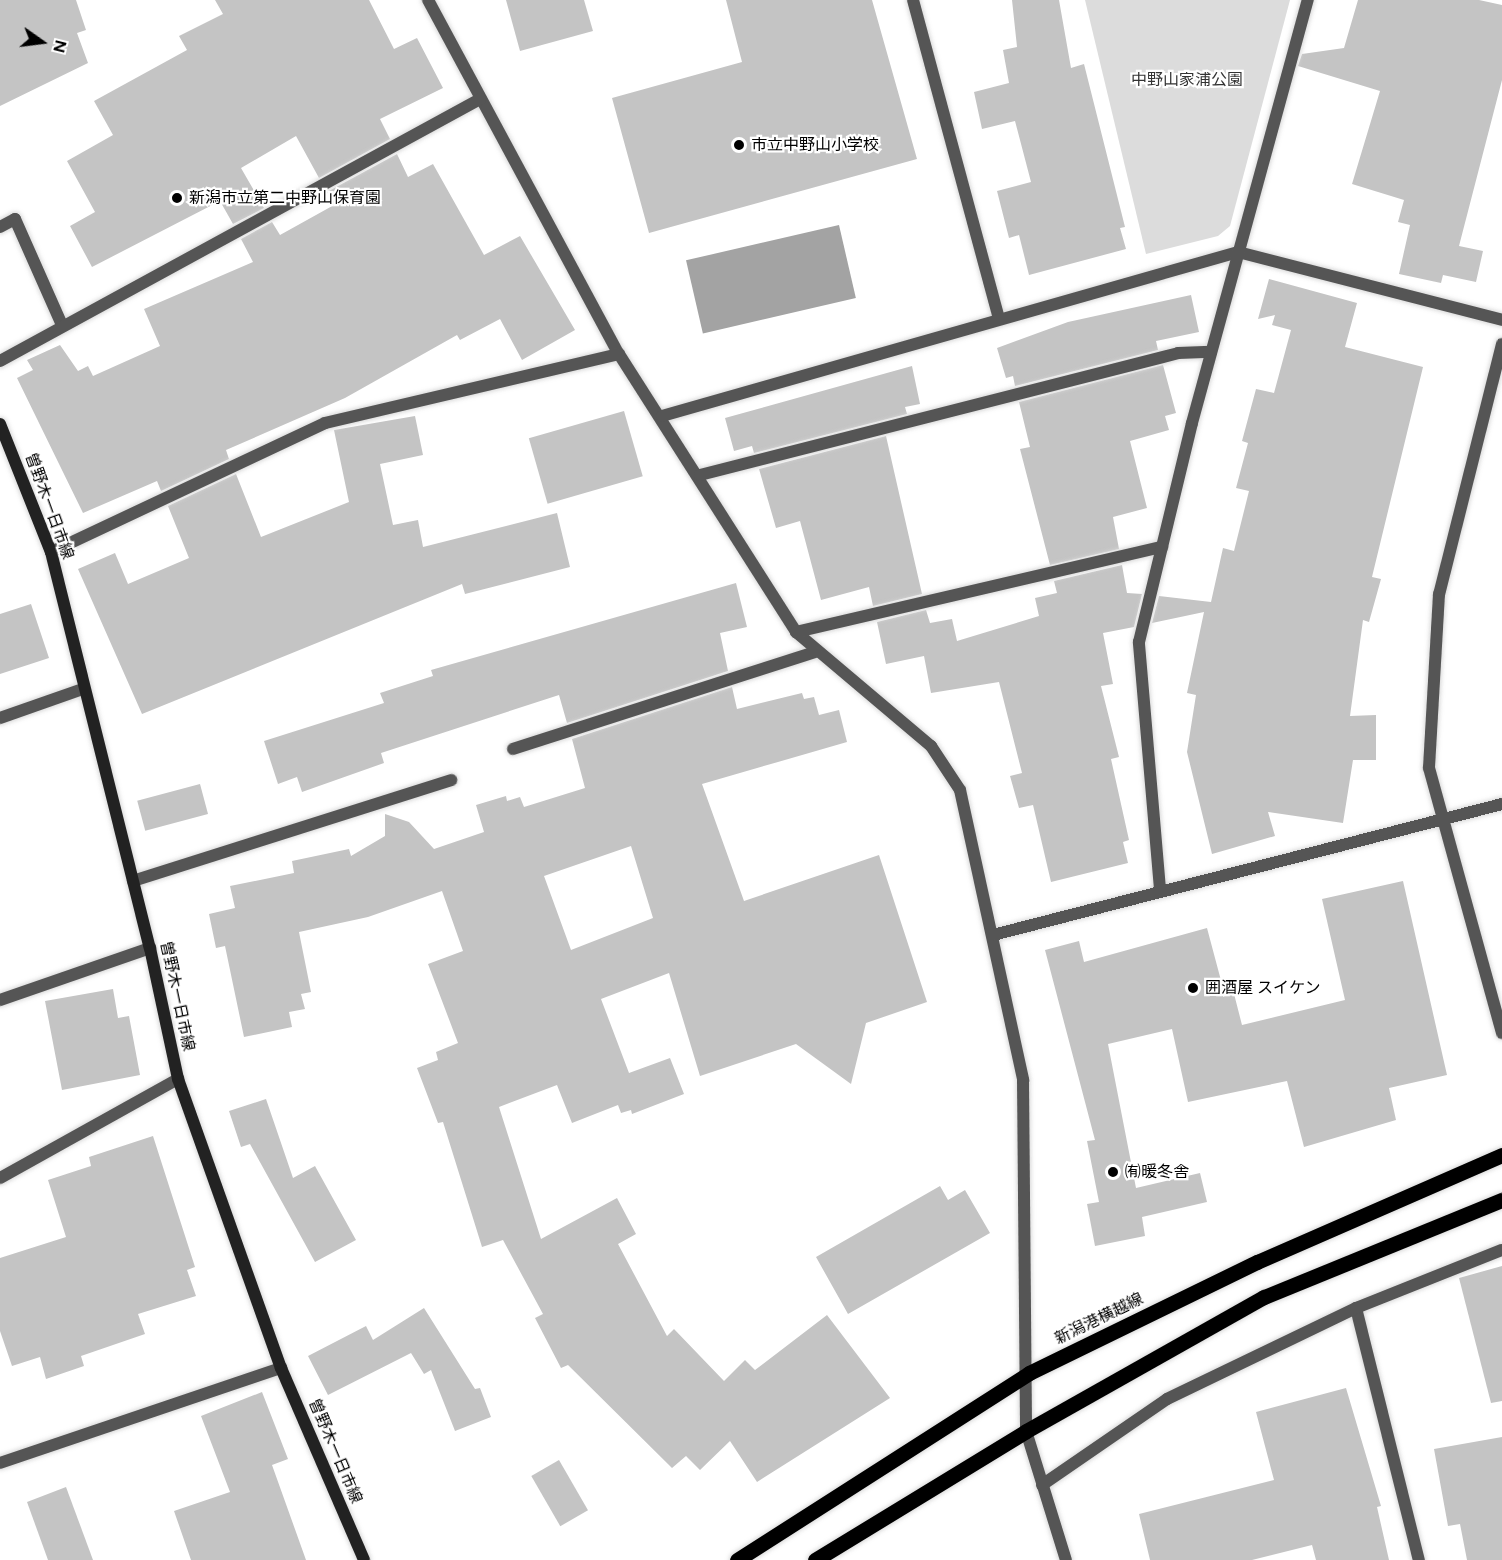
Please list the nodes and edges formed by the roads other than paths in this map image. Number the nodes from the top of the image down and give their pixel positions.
1 (428, 0) edge
2 (913, 0) edge
3 (1308, 0) edge
4 (480, 99) junction
5 (0, 227) edge
6 (1238, 252) junction
7 (999, 319) junction
8 (1502, 320) edge
9 (62, 325) junction
10 (1502, 344) edge
11 (1211, 352) junction
12 (619, 354) junction
13 (0, 361) edge
14 (662, 416) junction
15 (0, 424) edge
16 (700, 475) junction
17 (1162, 547) junction
18 (51, 552) junction
19 (796, 632) junction
20 (815, 652) junction
21 (83, 689) junction
22 (0, 718) edge
23 (513, 749) dead end
24 (452, 780) dead end
25 (1502, 804) edge
26 (1442, 824) junction
27 (133, 880) junction
28 (1160, 889) junction
29 (993, 935) junction
30 (150, 948) junction
31 (0, 1000) edge
32 (1502, 1033) edge
33 (178, 1079) junction
34 (1502, 1155) edge
35 (0, 1178) edge
36 (1502, 1200) edge
37 (1502, 1250) edge
38 (1356, 1308) junction
39 (282, 1368) junction
40 (1029, 1373) junction
41 (1026, 1431) junction
42 (0, 1463) edge
43 (1042, 1485) junction
44 (364, 1560) edge
45 (737, 1560) edge
46 (815, 1560) edge
47 (1066, 1560) edge
48 (1419, 1560) edge

1 - 4 street
2 - 7 street
3 - 6 street
4 - 9 street
4 - 12 street
5 - 9 street
6 - 7 street
6 - 8 street
6 - 11 street
7 - 14 street
9 - 13 street
10 - 26 street
11 - 16 street
11 - 17 street
12 - 14 street
12 - 18 street
14 - 16 street
15 - 18 main road, 曽野木一日市線
16 - 19 street
17 - 19 street
17 - 28 street
18 - 21 main road, 曽野木一日市線
19 - 20 street
20 - 23 street
20 - 29 street
21 - 22 street
21 - 27 main road, 曽野木一日市線
24 - 27 street
25 - 26 street
26 - 28 street
26 - 32 street
27 - 30 main road, 曽野木一日市線
28 - 29 street
29 - 40 street
30 - 31 street
30 - 33 main road, 曽野木一日市線
33 - 35 street
33 - 39 main road, 曽野木一日市線
34 - 40 main road, 新潟港横越線
36 - 41 main road
37 - 38 street
38 - 43 street
38 - 48 street
39 - 42 street
39 - 44 main road, 曽野木一日市線
40 - 41 street
40 - 45 main road, 新潟港横越線
41 - 43 street
41 - 46 main road
43 - 47 street

